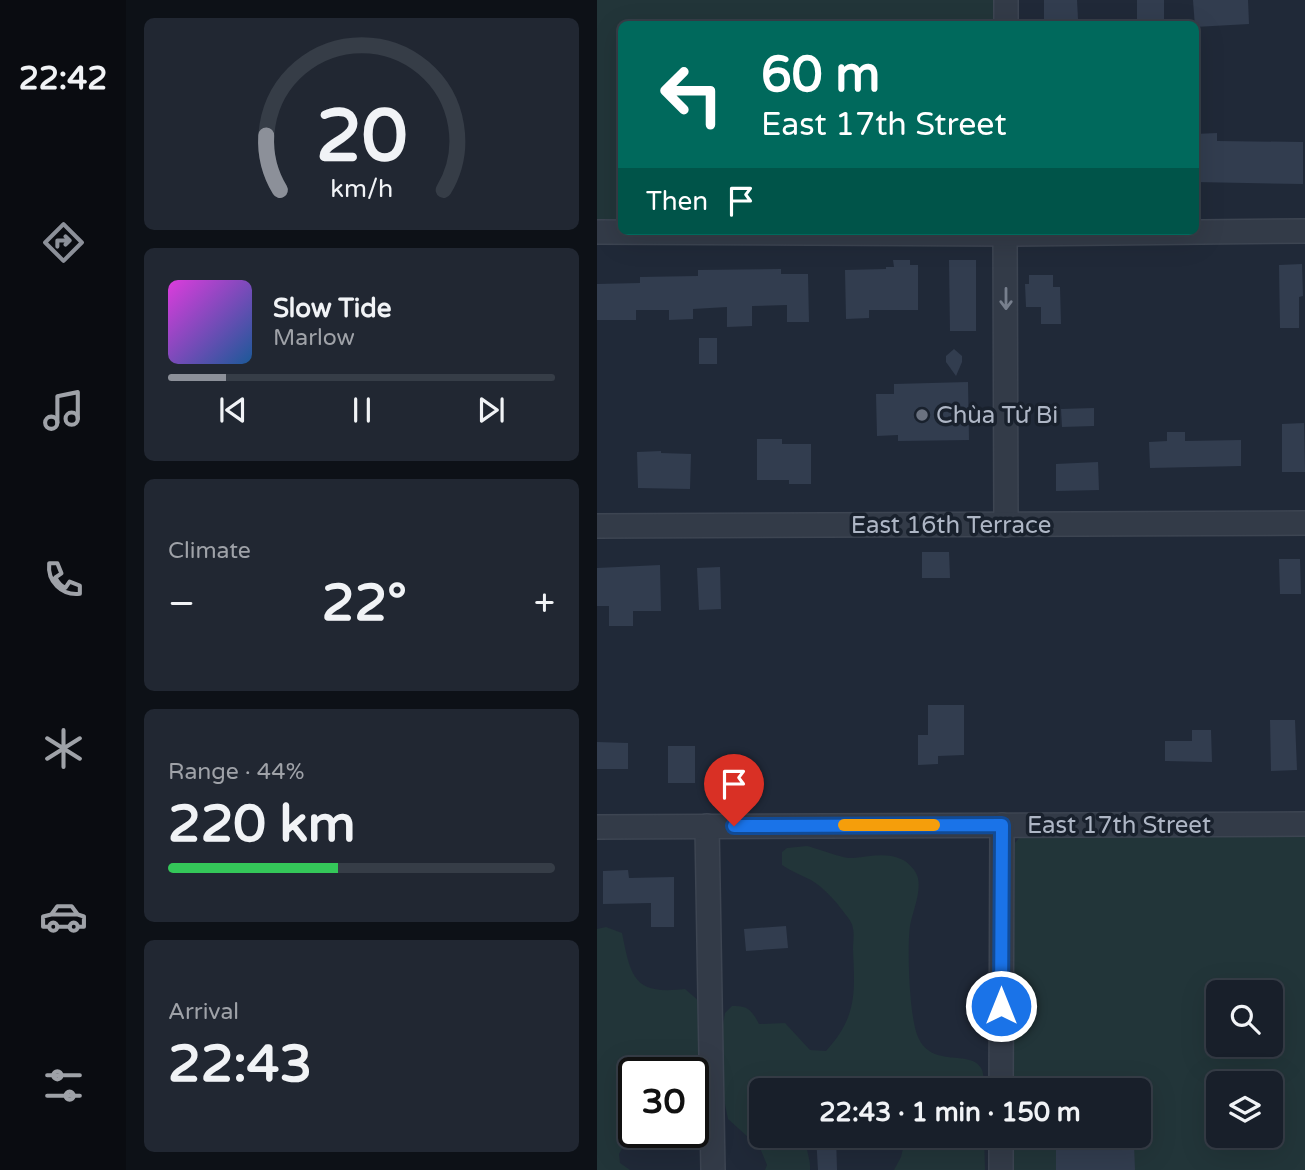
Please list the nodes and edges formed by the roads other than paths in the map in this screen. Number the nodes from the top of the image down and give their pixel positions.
1 (1006, 0) edge
2 (1006, 21) edge
3 (1199, 231) edge
4 (1305, 231) edge
5 (597, 232) edge
6 (618, 232) edge
7 (1005, 235) edge
8 (1305, 523) edge
9 (1006, 525) junction
10 (597, 526) edge
11 (1305, 824) edge
12 (1002, 825) junction
13 (707, 826) junction
14 (597, 827) edge
15 (1001, 1078) edge
16 (1001, 1148) edge
17 (713, 1170) edge
18 (1001, 1170) edge

1 - 2 street
3 - 4 street
5 - 6 street
7 -> 9 street
8 - 9 street, East 16th Terrace
9 - 10 street, East 16th Terrace
11 - 12 street, East 17th Street
12 - 13 street, East 17th Street
12 - 15 street
13 - 14 street, East 17th Street
13 - 17 street
16 - 18 street

